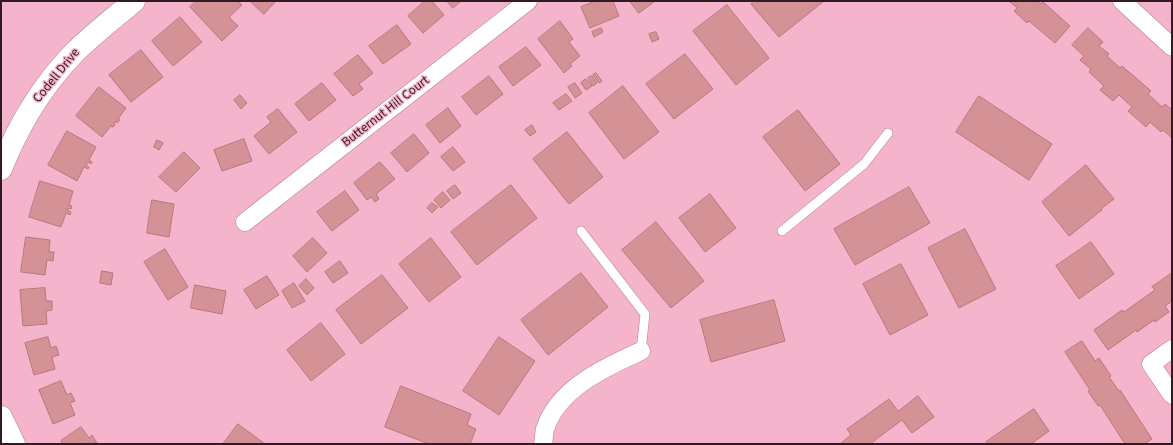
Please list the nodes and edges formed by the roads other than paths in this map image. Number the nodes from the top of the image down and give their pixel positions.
1 (134, 1) edge
2 (528, 1) edge
3 (1122, 1) edge
4 (1172, 47) edge
5 (888, 133) dead end
6 (1, 168) edge
7 (245, 222) dead end
8 (782, 230) dead end
9 (581, 231) dead end
10 (1172, 349) edge
11 (641, 351) joint
12 (1172, 395) edge
13 (1, 417) edge
14 (14, 444) edge
15 (543, 444) edge

1 - 6 street, Codell Drive
2 - 7 street, Butternut Hill Court
3 - 4 street
5 - 8 lane
9 - 11 lane
10 - 12 street
11 - 15 street
13 - 14 street

